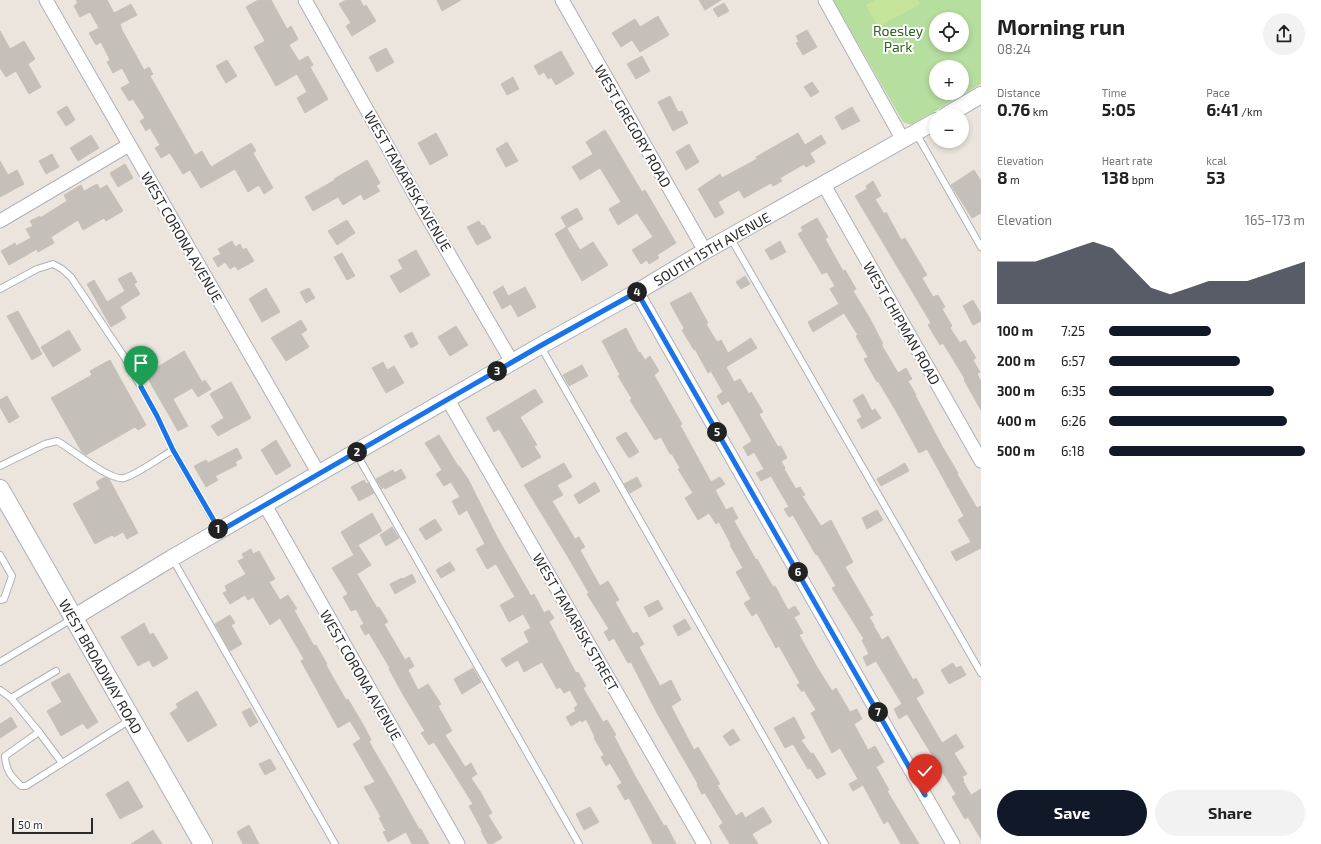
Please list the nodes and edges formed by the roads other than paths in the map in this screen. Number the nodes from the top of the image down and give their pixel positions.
1 (46, 0) edge
2 (305, 0) edge
3 (562, 0) edge
4 (825, 0) edge
5 (981, 95) edge
6 (959, 108) edge
7 (929, 125) edge
8 (910, 136) junction
9 (129, 145) junction
10 (824, 185) junction
11 (0, 221) edge
12 (730, 237) junction
13 (981, 246) edge
14 (705, 251) junction
15 (0, 289) edge
16 (637, 292) junction
17 (540, 346) junction
18 (512, 362) junction
19 (448, 400) junction
20 (173, 450) junction
21 (356, 452) junction
22 (981, 461) edge
23 (0, 466) edge
24 (319, 474) junction
25 (0, 489) edge
26 (265, 506) junction
27 (220, 531) junction
28 (0, 554) edge
29 (172, 558) junction
30 (0, 600) edge
31 (73, 618) junction
32 (0, 662) edge
33 (56, 671) dead end
34 (981, 673) edge
35 (0, 690) edge
36 (11, 698) junction
37 (132, 720) junction
38 (39, 732) junction
39 (62, 763) junction
40 (203, 844) edge
41 (335, 844) edge
42 (458, 844) edge
43 (580, 844) edge
44 (704, 844) edge
45 (825, 844) edge
46 (954, 844) edge

1 - 9 street, WEST CORONA AVENUE
2 - 18 street, WEST TAMARISK AVENUE
3 - 14 street, WEST GREGORY ROAD
4 - 8 street
5 - 6 street
7 - 8 street, SOUTH 15TH AVENUE
8 - 10 street, SOUTH 15TH AVENUE
8 - 13 lane
9 - 11 street
9 - 24 street, WEST CORONA AVENUE
10 - 12 street, SOUTH 15TH AVENUE
10 - 22 street, WEST CHIPMAN ROAD
12 - 14 street, SOUTH 15TH AVENUE
12 - 34 lane
14 - 16 street, SOUTH 15TH AVENUE
15 - 20 lane
16 - 17 street, SOUTH 15TH AVENUE
16 - 46 street
17 - 18 street, SOUTH 15TH AVENUE
17 - 45 lane
18 - 19 street, SOUTH 15TH AVENUE
19 - 21 street, SOUTH 15TH AVENUE
19 - 44 street, WEST TAMARISK STREET
20 - 23 lane
20 - 27 lane
21 - 24 street, SOUTH 15TH AVENUE
21 - 43 lane
24 - 26 street, SOUTH 15TH AVENUE
25 - 31 main road, WEST BROADWAY ROAD
26 - 27 street, SOUTH 15TH AVENUE
26 - 42 street, WEST CORONA AVENUE
27 - 29 street, SOUTH 15TH AVENUE
28 - 30 lane
29 - 31 street, SOUTH 15TH AVENUE
29 - 41 lane
31 - 32 lane
31 - 37 main road, WEST BROADWAY ROAD
33 - 36 lane
35 - 36 lane
36 - 38 lane
37 - 39 lane
37 - 40 main road, WEST BROADWAY ROAD
38 - 39 lane
38 - 39 lane

